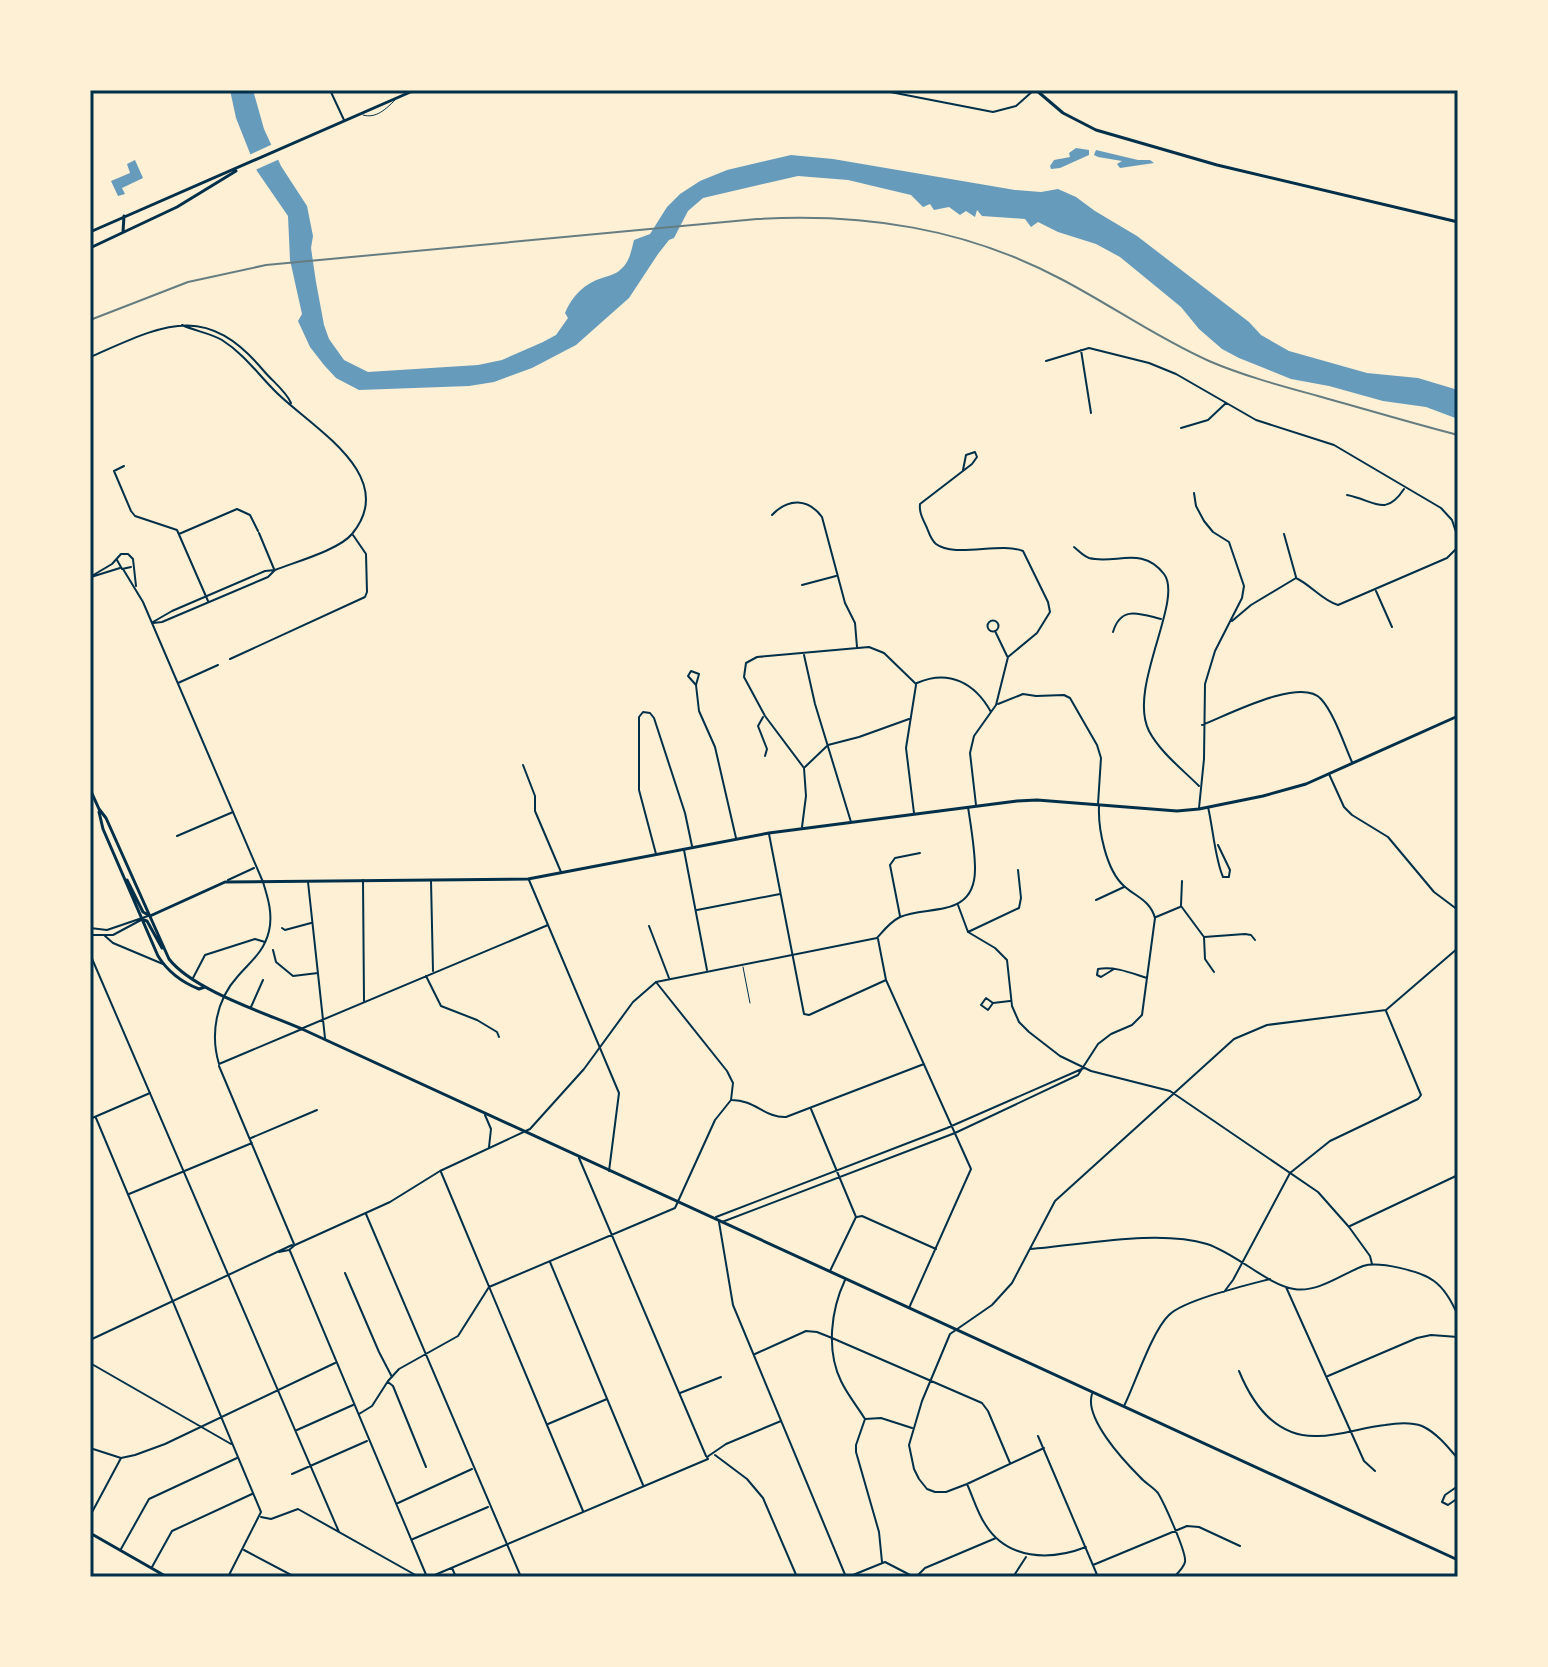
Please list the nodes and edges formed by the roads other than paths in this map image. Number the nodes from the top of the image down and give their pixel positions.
1 (330, 90) edge
2 (415, 90) edge
3 (880, 90) edge
4 (1035, 90) edge
5 (345, 121) junction
6 (246, 165) junction
7 (124, 216) junction
8 (1458, 222) edge
9 (90, 232) edge
10 (123, 232) junction
11 (90, 248) edge
12 (1081, 349) junction
13 (90, 357) edge
14 (1046, 361) dead end
15 (1226, 403) junction
16 (1091, 413) dead end
17 (1181, 428) dead end
18 (124, 466) dead end
19 (963, 470) dead end
20 (1406, 487) junction
21 (1194, 493) dead end
22 (1347, 495) dead end
23 (772, 515) dead end
24 (178, 534) junction
25 (1284, 534) dead end
26 (352, 535) junction
27 (1458, 538) edge
28 (1074, 547) dead end
29 (1458, 547) edge
30 (1452, 555) junction
31 (1458, 556) edge
32 (117, 560) junction
33 (132, 566) junction
34 (121, 568) junction
35 (275, 570) junction
36 (838, 575) junction
37 (90, 577) edge
38 (1296, 578) junction
39 (802, 585) dead end
40 (136, 588) junction
41 (1376, 590) junction
42 (206, 596) junction
43 (209, 602) junction
44 (1162, 620) junction
45 (1231, 622) junction
46 (152, 623) junction
47 (1392, 627) dead end
48 (995, 631) dead end
49 (1113, 632) dead end
50 (858, 648) junction
51 (804, 654) junction
52 (1008, 657) junction
53 (230, 659) dead end
54 (218, 665) dead end
55 (177, 683) junction
56 (916, 684) junction
57 (696, 685) dead end
58 (996, 705) junction
59 (991, 713) junction
60 (765, 716) junction
61 (1458, 716) edge
62 (909, 719) junction
63 (1202, 725) junction
64 (828, 745) junction
65 (765, 756) dead end
66 (1352, 763) junction
67 (523, 765) dead end
68 (804, 768) junction
69 (1329, 773) junction
70 (1200, 787) junction
71 (90, 789) edge
72 (1098, 805) junction
73 (976, 806) junction
74 (968, 807) junction
75 (1208, 807) junction
76 (99, 809) junction
77 (1199, 809) junction
78 (233, 812) junction
79 (914, 814) junction
80 (851, 822) junction
81 (802, 829) junction
82 (769, 833) junction
83 (177, 836) dead end
84 (736, 839) junction
85 (1216, 842) junction
86 (692, 848) junction
87 (684, 849) junction
88 (920, 853) dead end
89 (656, 854) junction
90 (256, 867) junction
91 (1018, 870) dead end
92 (561, 873) junction
93 (124, 878) junction
94 (528, 879) junction
95 (363, 880) junction
96 (431, 880) junction
97 (308, 881) junction
98 (1182, 881) dead end
99 (225, 882) junction
100 (263, 882) junction
101 (1124, 887) junction
102 (780, 894) junction
103 (1096, 900) dead end
104 (957, 904) junction
105 (1181, 906) junction
106 (695, 910) junction
107 (1458, 910) edge
108 (150, 916) junction
109 (901, 917) junction
110 (1155, 918) junction
111 (141, 919) junction
112 (312, 923) junction
113 (548, 925) junction
114 (649, 926) dead end
115 (282, 928) dead end
116 (90, 931) edge
117 (968, 932) junction
118 (105, 936) junction
119 (1204, 937) junction
120 (877, 938) junction
121 (1255, 940) dead end
122 (265, 942) junction
123 (1458, 948) edge
124 (273, 950) dead end
125 (165, 951) junction
126 (90, 954) edge
127 (792, 954) junction
128 (163, 964) junction
129 (742, 964) junction
130 (1114, 969) dead end
131 (707, 970) junction
132 (434, 972) junction
133 (1214, 972) dead end
134 (318, 973) junction
135 (426, 976) junction
136 (669, 978) junction
137 (1147, 978) junction
138 (193, 979) junction
139 (263, 980) dead end
140 (886, 980) junction
141 (656, 982) junction
142 (205, 987) junction
143 (225, 995) junction
144 (1011, 1000) junction
145 (364, 1002) junction
146 (750, 1003) dead end
147 (993, 1003) dead end
148 (251, 1007) junction
149 (1386, 1010) junction
150 (323, 1020) junction
151 (302, 1029) junction
152 (499, 1037) dead end
153 (326, 1041) junction
154 (600, 1047) junction
155 (219, 1064) junction
156 (924, 1064) junction
157 (1085, 1068) junction
158 (150, 1093) junction
159 (1174, 1093) junction
160 (731, 1100) junction
161 (810, 1108) junction
162 (317, 1110) dead end
163 (485, 1114) junction
164 (95, 1117) junction
165 (90, 1119) edge
166 (952, 1126) junction
167 (524, 1132) junction
168 (955, 1133) junction
169 (251, 1141) junction
170 (488, 1149) junction
171 (579, 1158) junction
172 (835, 1170) junction
173 (440, 1171) junction
174 (609, 1171) junction
175 (184, 1172) junction
176 (1290, 1173) junction
177 (1458, 1175) edge
178 (839, 1177) junction
179 (128, 1195) junction
180 (754, 1201) junction
181 (679, 1202) junction
182 (757, 1208) junction
183 (366, 1213) junction
184 (856, 1217) junction
185 (712, 1219) junction
186 (720, 1222) junction
187 (1349, 1227) junction
188 (612, 1234) junction
189 (293, 1245) junction
190 (936, 1249) junction
191 (1030, 1249) junction
192 (289, 1250) junction
193 (279, 1252) junction
194 (549, 1261) junction
195 (1243, 1261) junction
196 (1372, 1264) junction
197 (830, 1272) junction
198 (345, 1273) dead end
199 (229, 1276) junction
200 (1271, 1278) junction
201 (845, 1279) junction
202 (1286, 1286) junction
203 (489, 1287) junction
204 (1224, 1292) junction
205 (173, 1302) junction
206 (1456, 1305) edge
207 (909, 1309) junction
208 (1458, 1316) edge
209 (955, 1330) junction
210 (1458, 1337) edge
211 (832, 1338) junction
212 (90, 1340) edge
213 (425, 1353) junction
214 (753, 1354) junction
215 (337, 1362) junction
216 (90, 1363) edge
217 (1239, 1371) dead end
218 (392, 1377) junction
219 (721, 1377) dead end
220 (1326, 1377) junction
221 (388, 1381) junction
222 (932, 1381) junction
223 (279, 1389) junction
224 (1092, 1393) junction
225 (679, 1394) junction
226 (607, 1399) junction
227 (355, 1404) junction
228 (1124, 1407) junction
229 (359, 1414) junction
230 (220, 1417) junction
231 (865, 1419) junction
232 (781, 1421) junction
233 (547, 1424) junction
234 (202, 1426) junction
235 (913, 1429) junction
236 (1351, 1430) junction
237 (296, 1431) junction
238 (1038, 1436) dead end
239 (369, 1440) junction
240 (232, 1445) junction
241 (90, 1448) edge
242 (1044, 1448) junction
243 (714, 1454) junction
244 (707, 1457) junction
245 (121, 1458) junction
246 (238, 1458) junction
247 (1458, 1459) edge
248 (1010, 1464) junction
249 (312, 1466) junction
250 (426, 1467) dead end
251 (473, 1468) junction
252 (1375, 1471) dead end
253 (292, 1474) dead end
254 (967, 1484) junction
255 (644, 1486) junction
256 (1458, 1486) edge
257 (253, 1493) junction
258 (1458, 1498) edge
259 (397, 1504) junction
260 (489, 1506) junction
261 (583, 1511) junction
262 (90, 1516) edge
263 (260, 1517) junction
264 (1174, 1530) junction
265 (339, 1532) junction
266 (90, 1533) edge
267 (996, 1538) junction
268 (412, 1539) junction
269 (506, 1543) junction
270 (1240, 1546) dead end
271 (1086, 1547) junction
272 (243, 1549) junction
273 (120, 1551) junction
274 (1027, 1556) junction
275 (1458, 1560) edge
276 (882, 1562) junction
277 (1093, 1565) junction
278 (451, 1567) junction
279 (151, 1568) junction
280 (167, 1577) edge
281 (228, 1577) edge
282 (295, 1577) edge
283 (419, 1577) edge
284 (428, 1577) edge
285 (456, 1577) edge
286 (521, 1577) edge
287 (797, 1577) edge
288 (847, 1577) edge
289 (915, 1577) edge
290 (1013, 1577) edge
291 (1098, 1577) edge
292 (1174, 1577) edge

1 - 5 street
2 - 5 main road
3 - 4 street
4 - 8 main road
5 - 6 main road
6 - 7 main road
6 - 10 main road
7 - 9 main road
7 - 10 main road
10 - 11 main road
12 - 14 street
12 - 15 street
12 - 16 street
13 - 26 street
15 - 17 street
15 - 20 street
18 - 24 street
19 - 52 street
20 - 22 street
20 - 27 street
21 - 45 street
23 - 36 street
24 - 35 street
24 - 42 street
25 - 38 street
26 - 35 street
26 - 53 street
28 - 44 street
29 - 30 street
30 - 31 street
30 - 41 street
32 - 33 street
32 - 34 street
32 - 37 street
33 - 34 street
33 - 40 street
34 - 37 street
34 - 40 street
35 - 42 street
35 - 43 street
36 - 39 street
36 - 50 street
38 - 41 street
38 - 45 street
40 - 46 street
41 - 47 street
42 - 43 street
42 - 46 street
43 - 46 street
44 - 49 street
44 - 70 street
45 - 63 street
46 - 55 street
48 - 52 street
50 - 51 street
50 - 56 street
51 - 60 street
51 - 64 street
52 - 58 street
54 - 55 street
55 - 78 street
56 - 59 street
56 - 62 street
57 - 84 street
58 - 59 street
58 - 72 street
59 - 73 street
60 - 65 street
60 - 68 street
61 - 66 main road
62 - 64 street
62 - 79 street
63 - 66 street
63 - 70 street
64 - 68 street
64 - 80 street
66 - 69 main road
67 - 92 street
68 - 81 street
69 - 75 main road
69 - 107 street
70 - 77 street
71 - 76 main road
72 - 73 main road
72 - 77 main road
72 - 101 street
73 - 74 main road
74 - 79 main road
74 - 104 street
75 - 77 main road
75 - 85 street
76 - 93 main road
76 - 108 main road
78 - 83 street
78 - 90 street
79 - 80 main road
80 - 81 main road
81 - 82 main road
82 - 84 main road
82 - 102 street
84 - 86 main road
85 - 85 street
86 - 87 main road
86 - 89 street
87 - 89 main road
87 - 106 street
88 - 109 street
89 - 92 main road
90 - 99 street
90 - 100 street
91 - 117 street
92 - 94 main road
93 - 108 main road
93 - 111 main road
94 - 96 main road
94 - 113 street
95 - 96 main road
95 - 97 main road
95 - 145 street
96 - 132 street
97 - 100 main road
97 - 112 street
98 - 105 street
99 - 100 main road
99 - 108 main road
100 - 122 street
101 - 103 street
101 - 110 street
102 - 106 street
102 - 127 street
104 - 109 street
104 - 117 street
105 - 110 street
105 - 119 street
106 - 131 street
108 - 111 street
108 - 125 main road
109 - 120 street
110 - 137 street
111 - 116 street
111 - 118 street
111 - 125 main road
111 - 128 main road
112 - 115 street
112 - 134 street
113 - 132 street
113 - 154 street
114 - 136 street
116 - 118 street
117 - 144 street
118 - 128 street
119 - 121 street
119 - 133 street
120 - 127 street
120 - 140 street
122 - 138 street
122 - 143 street
123 - 149 street
124 - 134 street
125 - 138 main road
126 - 158 street
127 - 129 street
127 - 140 street
128 - 142 main road
129 - 131 street
129 - 146 lane
130 - 137 street
131 - 136 street
132 - 135 street
134 - 150 street
135 - 145 street
135 - 152 street
136 - 141 street
137 - 157 street
138 - 142 main road
139 - 148 street
140 - 156 street
141 - 154 street
141 - 160 street
142 - 143 main road
143 - 148 main road
143 - 155 street
144 - 147 street
144 - 157 street
145 - 150 street
148 - 151 main road
149 - 159 street
149 - 176 street
150 - 151 street
150 - 153 street
151 - 153 main road
151 - 155 street
153 - 163 main road
154 - 167 street
154 - 174 street
155 - 169 street
156 - 161 street
156 - 166 street
157 - 159 street
157 - 166 street
157 - 168 street
158 - 164 street
158 - 175 street
159 - 176 street
159 - 191 street
160 - 161 street
160 - 181 street
161 - 172 street
162 - 169 street
163 - 167 main road
163 - 170 street
164 - 165 street
164 - 179 street
166 - 168 street
166 - 172 street
167 - 170 street
167 - 171 main road
168 - 178 street
168 - 190 street
169 - 175 street
169 - 189 street
170 - 173 street
171 - 174 main road
171 - 188 street
172 - 178 street
172 - 180 street
173 - 183 street
173 - 203 street
174 - 181 main road
175 - 179 street
175 - 199 street
176 - 187 street
176 - 195 street
177 - 187 street
178 - 182 street
178 - 184 street
179 - 205 street
180 - 182 street
180 - 185 street
181 - 185 main road
181 - 188 street
182 - 186 street
183 - 189 street
183 - 213 street
184 - 190 street
184 - 197 street
185 - 186 main road
186 - 197 main road
186 - 214 street
187 - 196 street
188 - 194 street
188 - 225 street
189 - 192 street
189 - 193 street
190 - 207 street
191 - 195 street
191 - 209 street
192 - 193 street
192 - 215 street
193 - 199 street
194 - 203 street
194 - 226 street
195 - 200 street
195 - 204 street
196 - 202 street
196 - 206 street
197 - 201 main road
198 - 218 street
199 - 205 street
199 - 223 street
200 - 202 street
200 - 204 street
201 - 207 main road
201 - 211 street
202 - 220 street
203 - 213 street
203 - 233 street
204 - 228 street
205 - 212 street
205 - 230 street
206 - 208 street
207 - 209 main road
209 - 222 street
209 - 224 main road
210 - 220 street
211 - 214 street
211 - 222 street
211 - 231 street
213 - 218 street
213 - 251 street
214 - 232 street
215 - 223 street
215 - 227 street
216 - 234 street
217 - 236 street
218 - 221 street
219 - 225 street
220 - 236 street
221 - 229 street
221 - 250 street
222 - 235 street
222 - 248 street
223 - 230 street
223 - 237 street
224 - 228 main road
224 - 264 street
225 - 244 street
226 - 233 street
226 - 255 street
227 - 229 street
227 - 237 street
228 - 275 main road
229 - 239 street
230 - 234 street
230 - 240 street
231 - 235 street
231 - 276 street
232 - 243 street
232 - 288 street
233 - 261 street
234 - 240 street
234 - 245 street
235 - 254 street
236 - 247 street
236 - 252 street
237 - 249 street
238 - 242 street
239 - 249 street
239 - 259 street
240 - 246 street
241 - 245 street
242 - 248 street
242 - 271 street
243 - 244 street
243 - 287 street
244 - 255 street
245 - 262 street
246 - 257 street
246 - 273 street
248 - 254 street
249 - 253 street
249 - 265 street
251 - 259 street
251 - 260 street
254 - 267 street
255 - 261 street
256 - 258 street
257 - 263 street
257 - 279 street
259 - 268 street
260 - 268 street
260 - 269 street
261 - 269 street
263 - 265 street
263 - 272 street
264 - 270 street
264 - 277 street
264 - 292 street
265 - 283 street
266 - 273 main road
267 - 274 street
267 - 289 street
268 - 284 street
269 - 278 street
269 - 286 street
271 - 274 street
271 - 277 street
272 - 281 street
272 - 282 street
273 - 279 main road
274 - 290 street
276 - 288 street
276 - 289 street
277 - 291 street
278 - 284 street
278 - 285 street
279 - 280 main road

